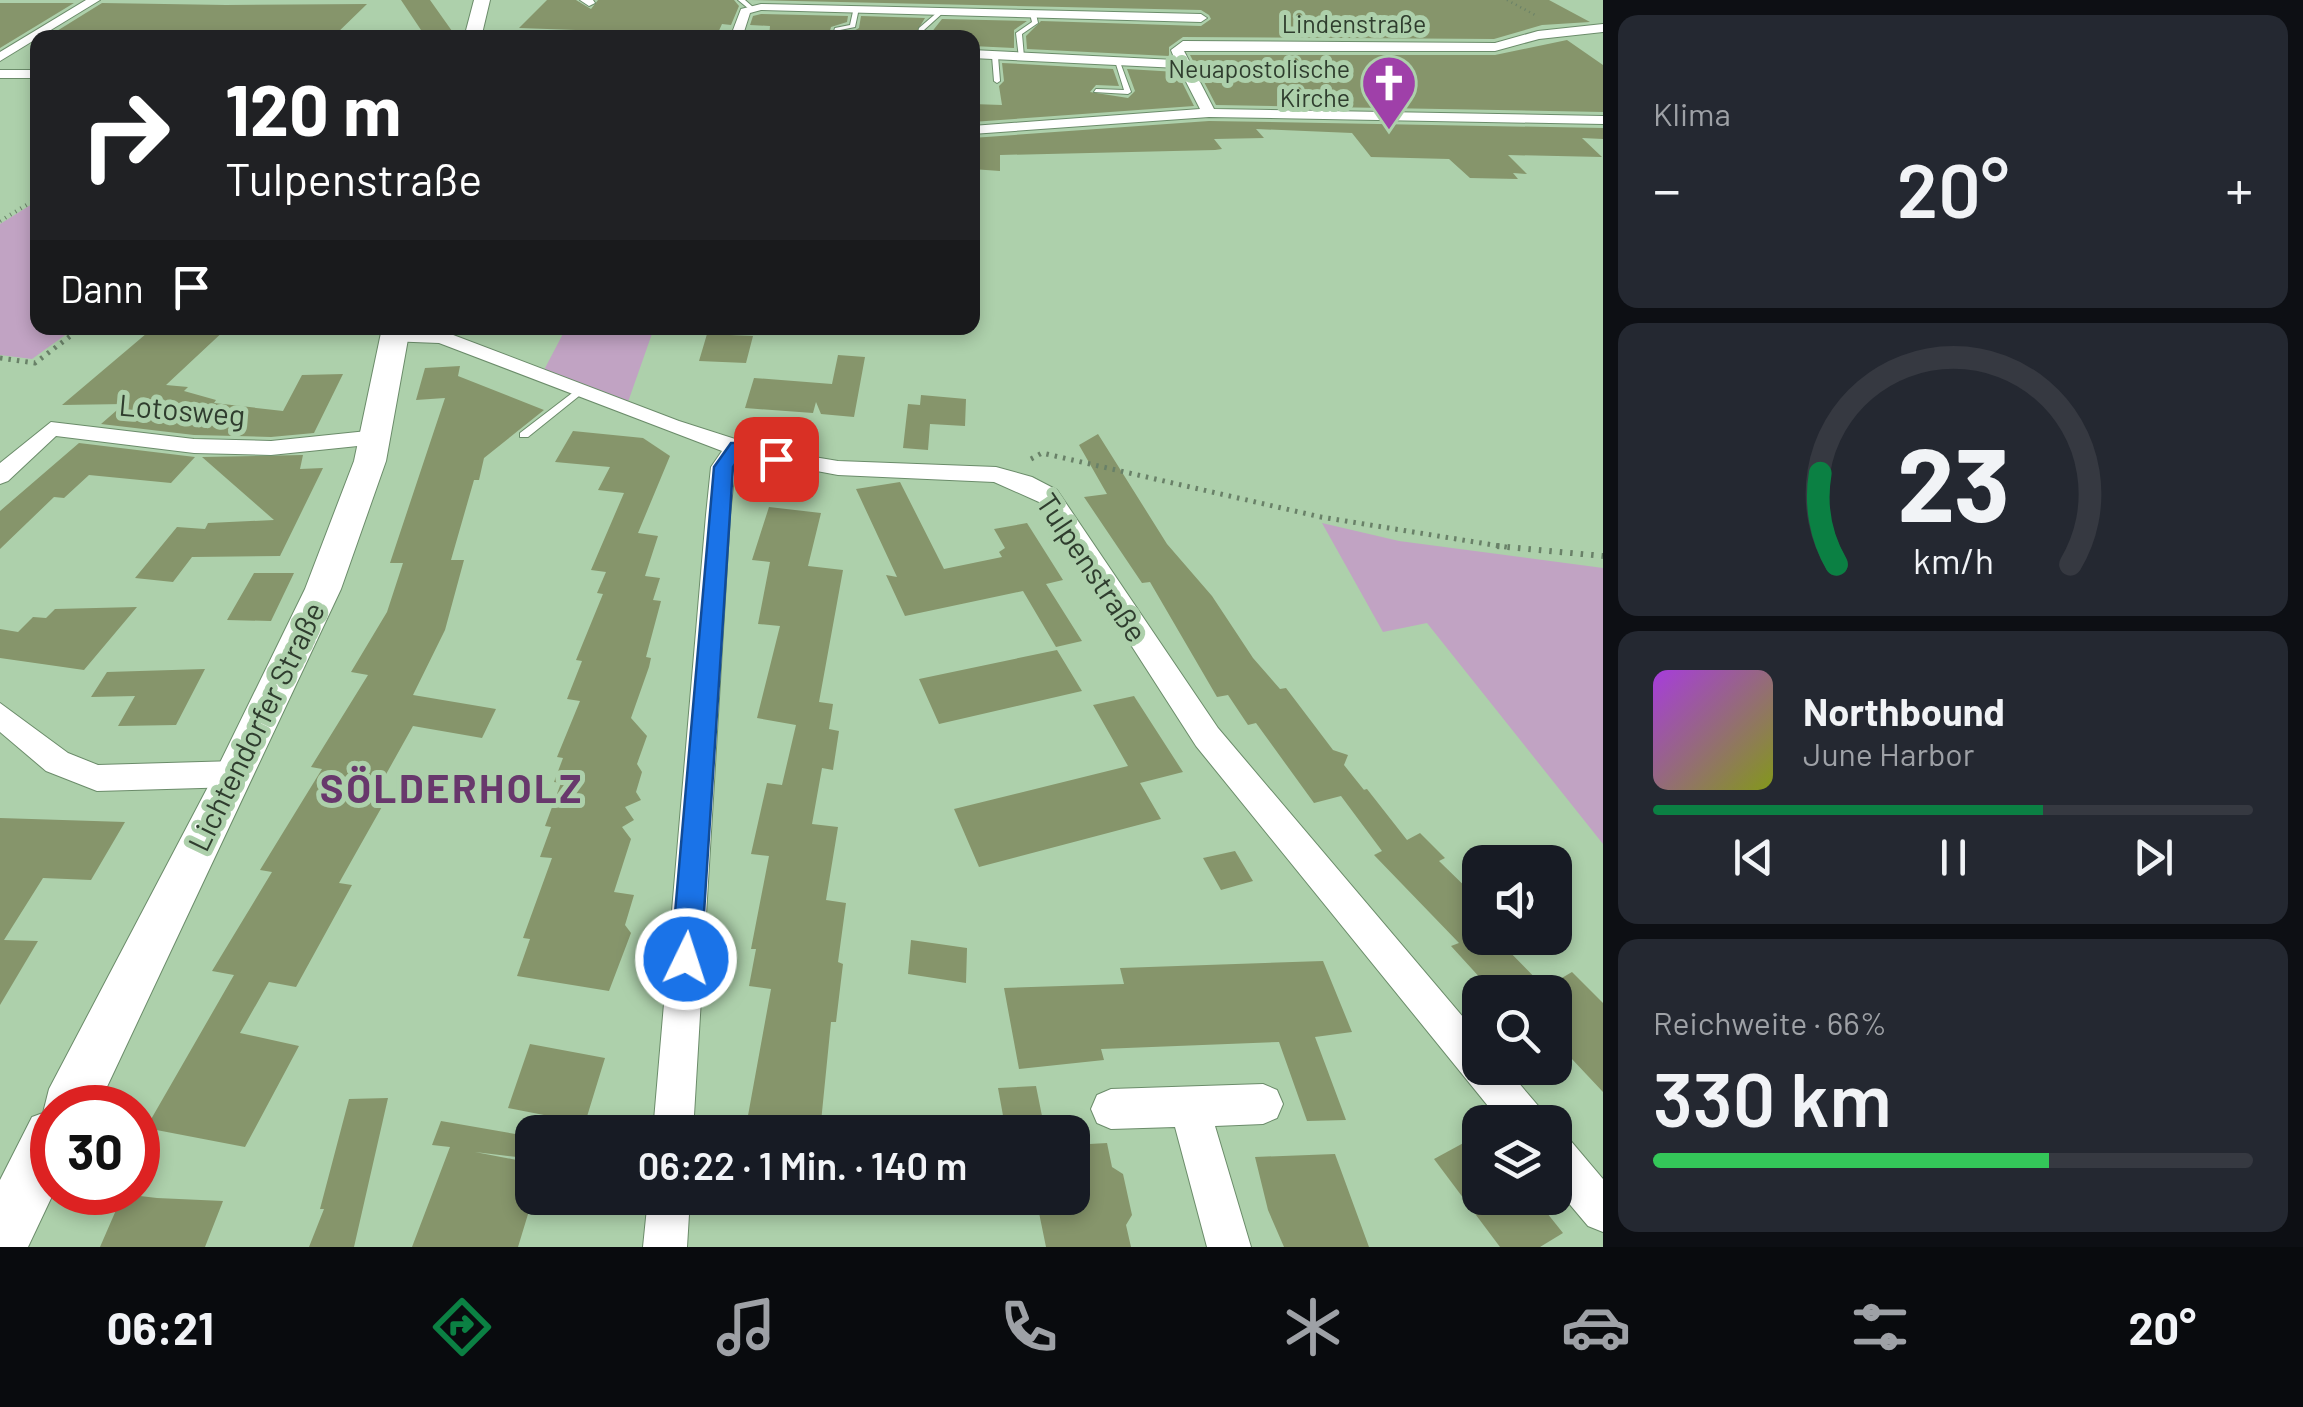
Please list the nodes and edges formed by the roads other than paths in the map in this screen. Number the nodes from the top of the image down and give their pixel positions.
1 (94, 0) edge
2 (482, 0) edge
3 (1188, 0) edge
4 (746, 4) edge
5 (856, 8) junction
6 (942, 11) junction
7 (1032, 14) junction
8 (1201, 18) junction
9 (1603, 28) edge
10 (45, 30) edge
11 (474, 30) edge
12 (738, 30) edge
13 (837, 30) edge
14 (920, 30) edge
15 (1577, 30) junction
16 (30, 39) edge
17 (1590, 40) dead end
18 (1218, 44) junction
19 (980, 55) edge
20 (995, 56) junction
21 (0, 57) edge
22 (1021, 57) junction
23 (1117, 62) junction
24 (1184, 64) junction
25 (0, 74) edge
26 (30, 74) edge
27 (997, 82) dead end
28 (1096, 91) dead end
29 (1209, 113) junction
30 (1603, 120) edge
31 (980, 129) edge
32 (395, 335) edge
33 (423, 335) edge
34 (580, 390) junction
35 (524, 435) dead end
36 (377, 437) junction
37 (737, 447) junction
38 (0, 476) edge
39 (0, 715) edge
40 (236, 774) junction
41 (80, 1085) edge
42 (1264, 1104) dead end
43 (1512, 1105) edge
44 (1190, 1107) junction
45 (1111, 1110) dead end
46 (675, 1115) edge
47 (1572, 1174) edge
48 (30, 1181) edge
49 (1603, 1210) edge
50 (667, 1215) edge
51 (0, 1241) edge
52 (665, 1247) edge
53 (1230, 1247) edge

1 - 10 street
2 - 11 main road
3 - 8 street
4 - 5 street
4 - 12 street
5 - 6 street
5 - 13 lane
6 - 7 street
6 - 14 lane
7 - 8 street
7 - 22 lane
8 - 18 street
9 - 15 street, Lindenstraße
15 - 17 street
15 - 18 street, Lindenstraße
16 - 21 street
18 - 24 street, Lindenstraße
19 - 20 street
20 - 22 street
20 - 27 lane
22 - 23 street
23 - 24 street
23 - 28 lane
24 - 29 street
25 - 26 street
29 - 30 street
29 - 31 street
32 - 36 main road, Lichtendorfer Straße
33 - 34 street, Tulpenstraße
34 - 35 lane
34 - 37 street, Tulpenstraße
36 - 38 street, Lotosweg
36 - 40 main road, Lichtendorfer Straße
37 - 43 street, Tulpenstraße
37 - 46 street
39 - 40 street
40 - 41 main road, Lichtendorfer Straße
42 - 44 street
44 - 45 street
44 - 53 street
47 - 49 street
48 - 51 main road
50 - 52 street

